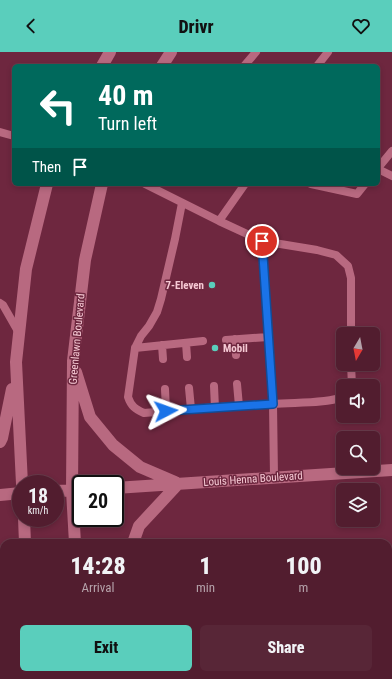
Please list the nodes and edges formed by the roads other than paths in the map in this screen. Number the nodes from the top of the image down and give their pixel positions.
1 (110, 52) edge
2 (170, 52) edge
3 (256, 52) edge
4 (328, 52) edge
5 (103, 64) edge
6 (163, 64) edge
7 (246, 64) edge
8 (319, 64) edge
9 (0, 132) edge
10 (12, 135) edge
11 (392, 151) edge
12 (380, 166) edge
13 (380, 169) edge
14 (392, 176) edge
15 (47, 186) edge
16 (102, 186) edge
17 (149, 186) edge
18 (244, 186) edge
19 (320, 186) edge
20 (363, 186) edge
21 (182, 203) junction
22 (218, 221) junction
23 (262, 241) junction
24 (0, 303) edge
25 (351, 327) edge
26 (19, 334) junction
27 (268, 337) junction
28 (235, 339) junction
29 (226, 340) dead end
30 (203, 341) dead end
31 (186, 343) junction
32 (162, 345) junction
33 (135, 348) junction
34 (236, 355) dead end
35 (187, 357) dead end
36 (163, 359) dead end
37 (73, 361) junction
38 (16, 362) junction
39 (238, 384) dead end
40 (214, 386) dead end
41 (190, 388) dead end
42 (165, 389) dead end
43 (336, 399) edge
44 (273, 404) junction
45 (239, 406) junction
46 (215, 408) junction
47 (191, 409) junction
48 (166, 411) junction
49 (0, 442) edge
50 (392, 470) edge
51 (22, 475) edge
52 (76, 475) edge
53 (274, 477) junction
54 (178, 484) junction
55 (124, 487) edge
56 (12, 494) edge
57 (0, 495) edge
58 (24, 527) edge
59 (75, 527) edge
60 (25, 539) edge
61 (75, 539) edge
62 (134, 539) edge

1 - 5 main road
2 - 6 main road
3 - 7 lane
4 - 8 lane
9 - 10 lane
11 - 12 lane
13 - 14 lane
15 - 26 main road
16 - 37 main road, Greenlawn Boulevard
17 - 21 lane
18 - 22 lane
19 - 20 lane
21 - 22 lane
21 - 33 lane
22 - 23 lane
23 - 25 lane
23 - 27 lane
24 - 26 lane
26 - 38 main road
27 - 28 lane
27 - 44 lane
28 - 29 lane
28 - 34 lane
30 - 31 lane
31 - 32 lane
31 - 35 lane
32 - 33 lane
32 - 36 lane
33 - 48 lane
37 - 52 main road, Greenlawn Boulevard
37 - 54 main road
38 - 49 main road
38 - 51 main road
39 - 45 lane
40 - 46 lane
41 - 47 lane
42 - 48 lane
43 - 44 lane
44 - 45 lane
44 - 53 lane
45 - 46 lane
46 - 47 lane
47 - 48 lane
50 - 53 main road, Louis Henna Boulevard
53 - 54 main road, Louis Henna Boulevard
54 - 55 main road, Louis Henna Boulevard
54 - 62 main road
56 - 57 main road
58 - 60 main road
59 - 61 main road, Greenlawn Boulevard

